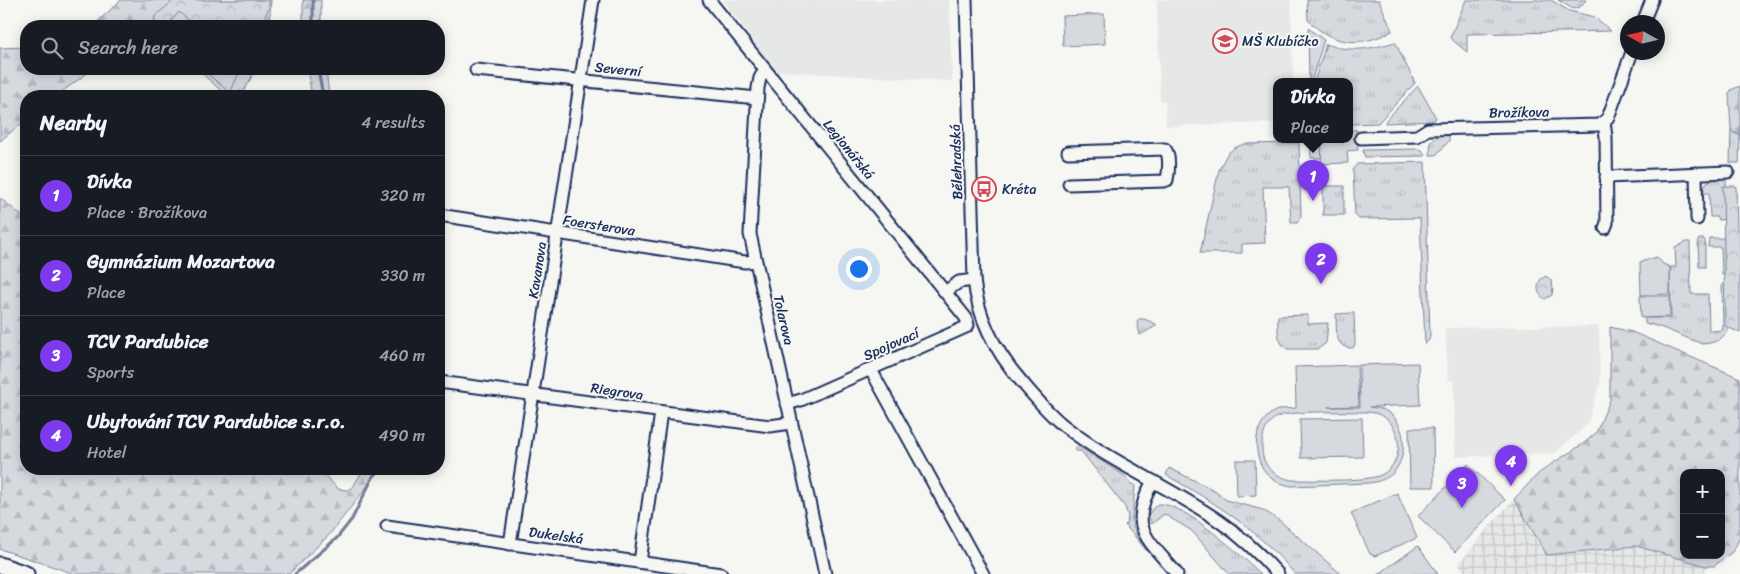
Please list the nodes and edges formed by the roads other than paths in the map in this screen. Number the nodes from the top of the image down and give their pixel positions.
1 (593, 0) edge
2 (708, 0) edge
3 (966, 0) edge
4 (1652, 0) edge
5 (1646, 15) edge
6 (1629, 60) edge
7 (476, 70) dead end
8 (765, 70) junction
9 (581, 80) junction
10 (757, 98) junction
11 (1605, 127) junction
12 (1361, 138) dead end
13 (1068, 152) dead end
14 (1728, 172) dead end
15 (1696, 173) junction
16 (1606, 177) junction
17 (1069, 184) dead end
18 (445, 216) edge
19 (1697, 219) dead end
20 (1606, 228) dead end
21 (558, 234) junction
22 (755, 261) junction
23 (974, 280) junction
24 (945, 292) junction
25 (872, 370) junction
26 (445, 383) edge
27 (533, 394) junction
28 (787, 404) junction
29 (661, 412) junction
30 (791, 423) junction
31 (1153, 481) junction
32 (387, 526) dead end
33 (510, 544) junction
34 (640, 562) junction
35 (0, 565) edge
36 (26, 574) edge
37 (720, 574) edge
38 (825, 574) edge
39 (983, 574) edge
40 (1177, 574) edge
41 (1278, 574) edge

1 - 9 street, Kavanova
2 - 8 street, Legionářská
3 - 23 street, Bělehradská
4 - 5 street
6 - 11 street
7 - 9 street, Severní
8 - 10 street, Tolarova
8 - 24 street, Legionářská
9 - 10 street, Severní
9 - 21 street, Kavanova
10 - 22 street, Tolarova
11 - 12 street, Brožíkova
11 - 16 street
13 - 17 street
14 - 15 street
15 - 16 street
15 - 19 street
16 - 20 street
18 - 21 street, Foersterova
21 - 22 street, Foersterova
21 - 27 street, Kavanova
22 - 28 street, Tolarova
23 - 24 street
23 - 31 street, Bělehradská
24 - 25 street, Spojovací
25 - 28 street, Spojovací
25 - 39 street
26 - 27 street, Riegrova
27 - 29 street, Riegrova
27 - 33 street, Kavanova
28 - 30 street, Tolarova
29 - 30 street, Riegrova
29 - 34 street
30 - 38 street, Tolarova
31 - 40 street
31 - 41 street
32 - 33 street, Dukelská
33 - 34 street, Dukelská
34 - 37 street, Dukelská
35 - 36 main road

